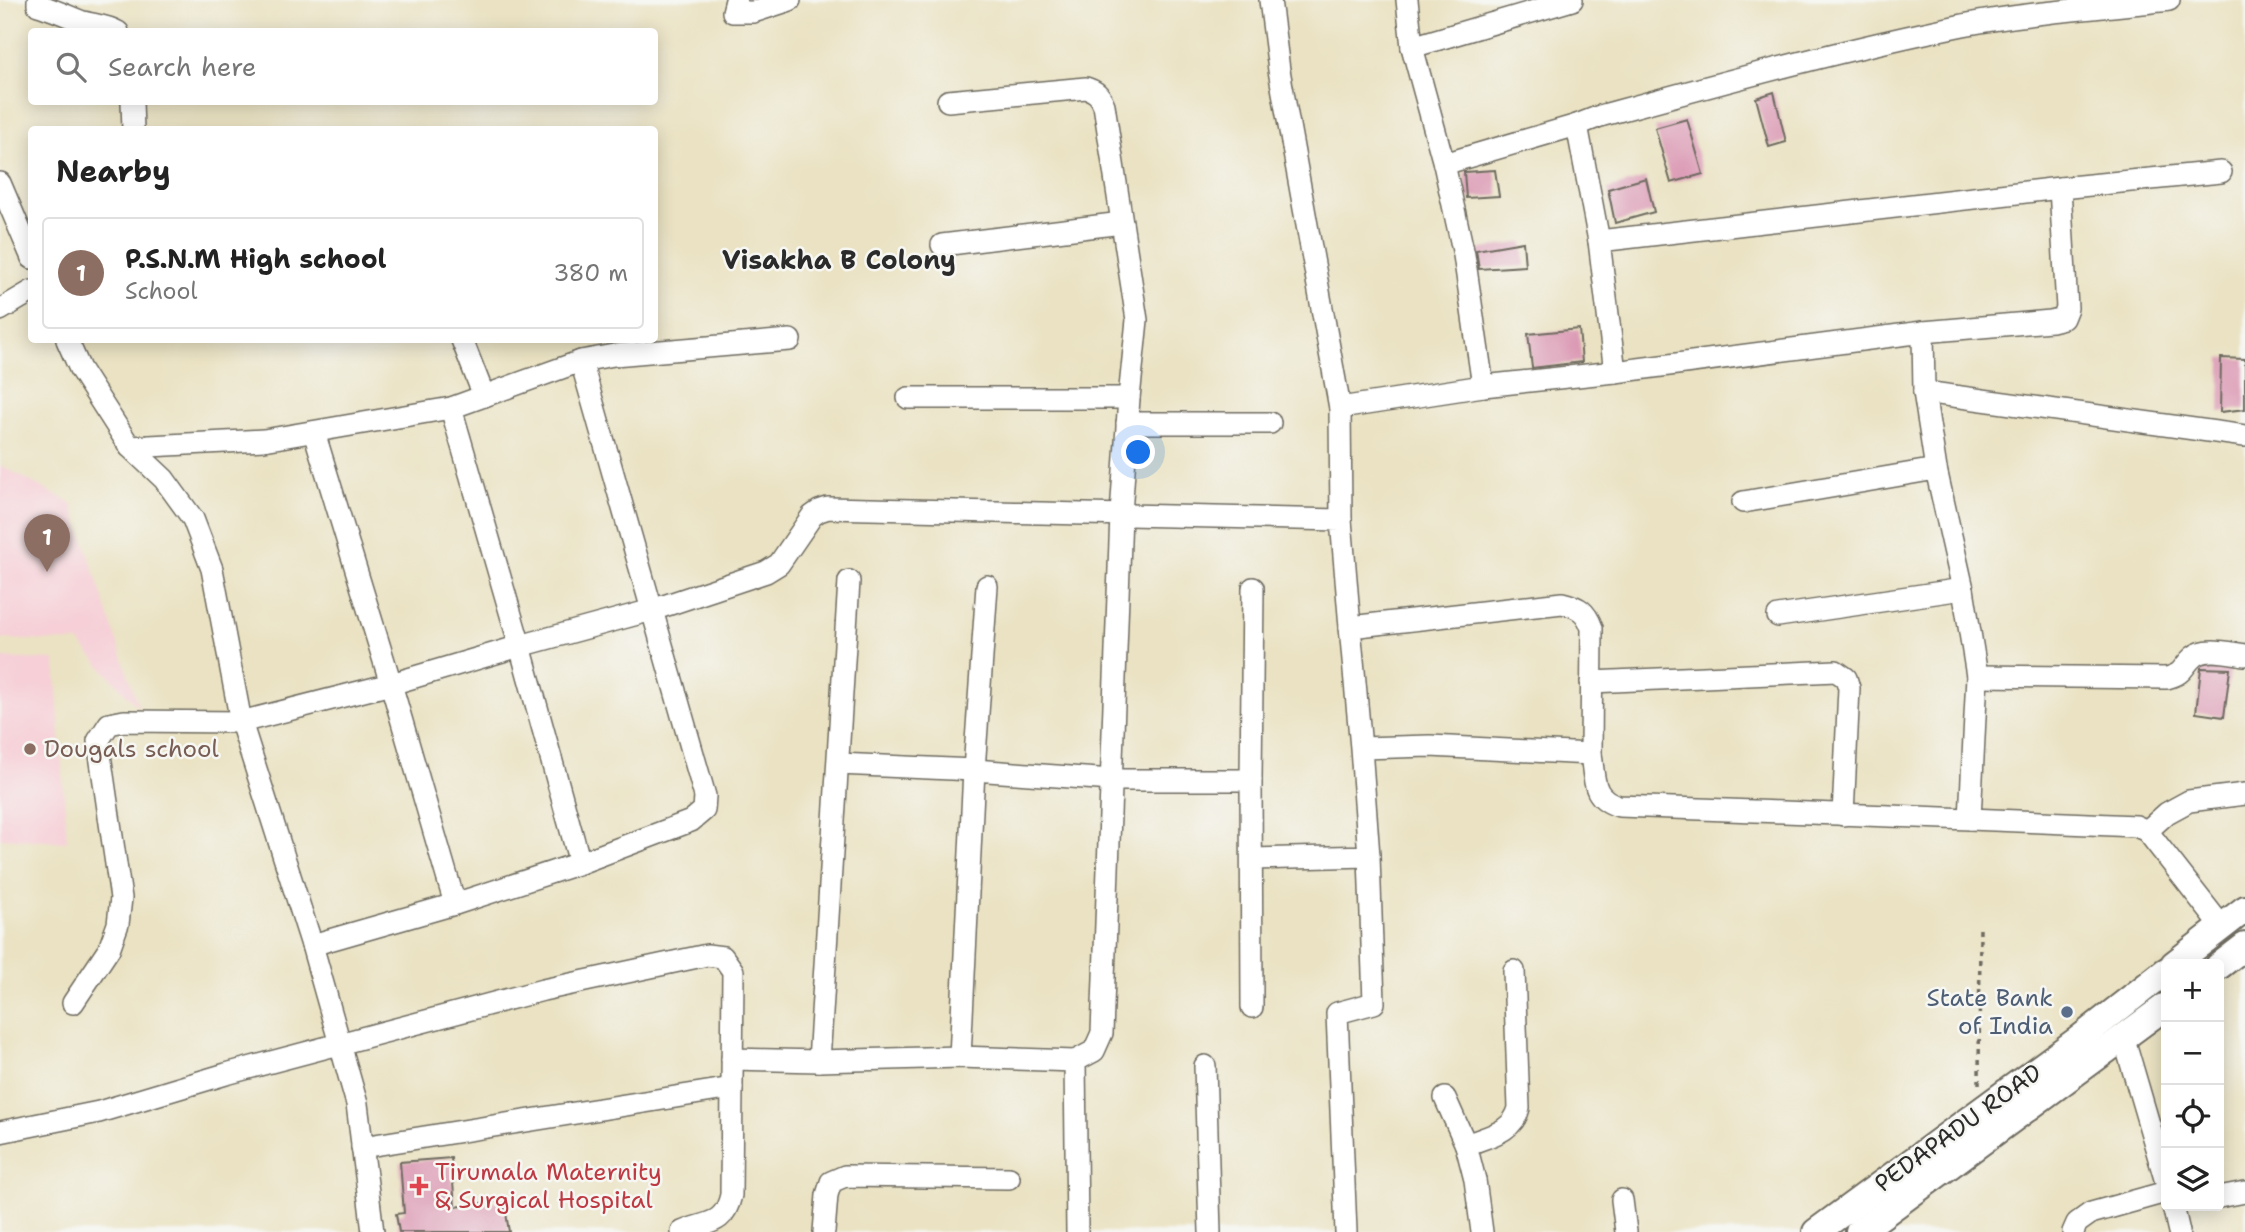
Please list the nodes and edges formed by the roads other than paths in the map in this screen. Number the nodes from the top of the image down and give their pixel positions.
1 (38, 0) edge
2 (736, 0) edge
3 (790, 0) edge
4 (1270, 0) edge
5 (1406, 0) edge
6 (1572, 0) edge
7 (2169, 0) edge
8 (112, 28) edge
9 (1412, 47) junction
10 (948, 101) dead end
11 (132, 105) edge
12 (1577, 125) junction
13 (133, 126) edge
14 (1444, 164) junction
15 (2221, 172) dead end
16 (0, 183) edge
17 (2060, 188) junction
18 (22, 217) edge
19 (1122, 223) junction
20 (1599, 241) junction
21 (28, 242) edge
22 (942, 245) dead end
23 (28, 294) edge
24 (0, 310) edge
25 (1923, 332) junction
26 (790, 340) dead end
27 (68, 343) edge
28 (463, 343) edge
29 (581, 361) junction
30 (1615, 372) junction
31 (1482, 386) junction
32 (1924, 392) junction
33 (484, 396) junction
34 (908, 398) dead end
35 (1129, 398) junction
36 (452, 408) junction
37 (1340, 408) junction
38 (1127, 422) junction
39 (1270, 423) dead end
40 (314, 432) junction
41 (2245, 436) edge
42 (130, 447) junction
43 (1936, 469) junction
44 (1743, 502) dead end
45 (1121, 514) junction
46 (1341, 520) junction
47 (849, 581) dead end
48 (987, 586) dead end
49 (1253, 588) dead end
50 (1963, 589) junction
51 (652, 610) junction
52 (1778, 616) dead end
53 (1350, 626) junction
54 (520, 646) junction
55 (2245, 654) edge
56 (1977, 676) junction
57 (1591, 682) junction
58 (391, 684) junction
59 (241, 722) junction
60 (1361, 748) junction
61 (1591, 754) junction
62 (838, 764) junction
63 (974, 770) junction
64 (1112, 779) junction
65 (1251, 780) junction
66 (2245, 794) edge
67 (1843, 815) junction
68 (1970, 819) junction
69 (2147, 831) junction
70 (1368, 856) junction
71 (1253, 859) junction
72 (580, 863) junction
73 (455, 904) junction
74 (2245, 909) edge
75 (2222, 927) junction
76 (312, 945) junction
77 (2245, 946) edge
78 (2180, 959) edge
79 (2224, 962) edge
80 (1514, 971) dead end
81 (2161, 975) edge
82 (73, 1003) dead end
83 (1252, 1007) dead end
84 (2161, 1010) edge
85 (2124, 1039) junction
86 (341, 1044) junction
87 (960, 1057) junction
88 (732, 1059) junction
89 (819, 1061) junction
90 (1075, 1061) junction
91 (1205, 1066) dead end
92 (732, 1088) junction
93 (1446, 1098) dead end
94 (0, 1132) edge
95 (1466, 1145) junction
96 (362, 1147) junction
97 (2161, 1165) edge
98 (1009, 1178) dead end
99 (2245, 1192) edge
100 (2224, 1196) edge
101 (1622, 1200) dead end
102 (2161, 1204) edge
103 (2175, 1211) edge
104 (373, 1232) edge
105 (670, 1232) edge
106 (682, 1232) edge
107 (824, 1232) edge
108 (1077, 1232) edge
109 (1210, 1232) edge
110 (1346, 1232) edge
111 (1482, 1232) edge
112 (1626, 1232) edge
113 (1816, 1232) edge
114 (1859, 1232) edge
115 (2073, 1232) edge
116 (2179, 1232) edge

1 - 8 street
2 - 3 street
4 - 37 street
5 - 9 street
6 - 9 street
7 - 12 street
9 - 14 street
10 - 19 street
11 - 13 street
12 - 14 street
12 - 20 street
14 - 31 street
15 - 17 street
16 - 18 street
17 - 20 street
17 - 25 street
18 - 21 street
19 - 22 street
19 - 35 street
20 - 30 street
23 - 24 street
25 - 30 street
25 - 32 street
26 - 29 street
27 - 42 street
28 - 33 street
29 - 33 street
29 - 51 street
30 - 31 street
31 - 37 street
32 - 41 street
32 - 43 street
33 - 36 street
34 - 35 street
35 - 38 street
36 - 40 street
36 - 54 street
37 - 46 street
38 - 39 street
38 - 45 street
40 - 42 street
40 - 58 street
42 - 59 street
43 - 44 street
43 - 50 street
45 - 46 street
45 - 51 street
45 - 64 street
46 - 53 street
47 - 62 street
48 - 63 street
49 - 65 street
50 - 52 street
50 - 56 street
51 - 54 street
51 - 72 street
53 - 57 street
53 - 60 street
54 - 58 street
54 - 72 street
55 - 56 street
56 - 68 street
57 - 61 street
57 - 67 street
58 - 59 street
58 - 73 street
59 - 76 street
59 - 82 street
60 - 61 street
60 - 70 street
61 - 67 street
62 - 63 street
62 - 89 street
63 - 64 street
63 - 87 street
64 - 65 street
64 - 90 street
65 - 71 street
66 - 69 street
67 - 68 street
68 - 69 street
69 - 75 street
70 - 71 street
70 - 110 street
71 - 83 street
72 - 73 street
73 - 76 street
74 - 75 main road
75 - 78 main road
76 - 86 street
77 - 79 main road
80 - 95 street
81 - 113 main road, PEDAPADU ROAD
84 - 85 main road, PEDAPADU ROAD
85 - 97 street
85 - 114 main road, PEDAPADU ROAD
86 - 88 street
86 - 94 street
86 - 96 street
87 - 89 street
87 - 90 street
88 - 89 street
88 - 92 street
90 - 108 street
91 - 109 street
92 - 96 street
92 - 106 street
93 - 95 street
95 - 111 street
96 - 104 street
98 - 107 street
99 - 100 street
101 - 112 street
102 - 115 street
103 - 116 street
105 - 106 street

